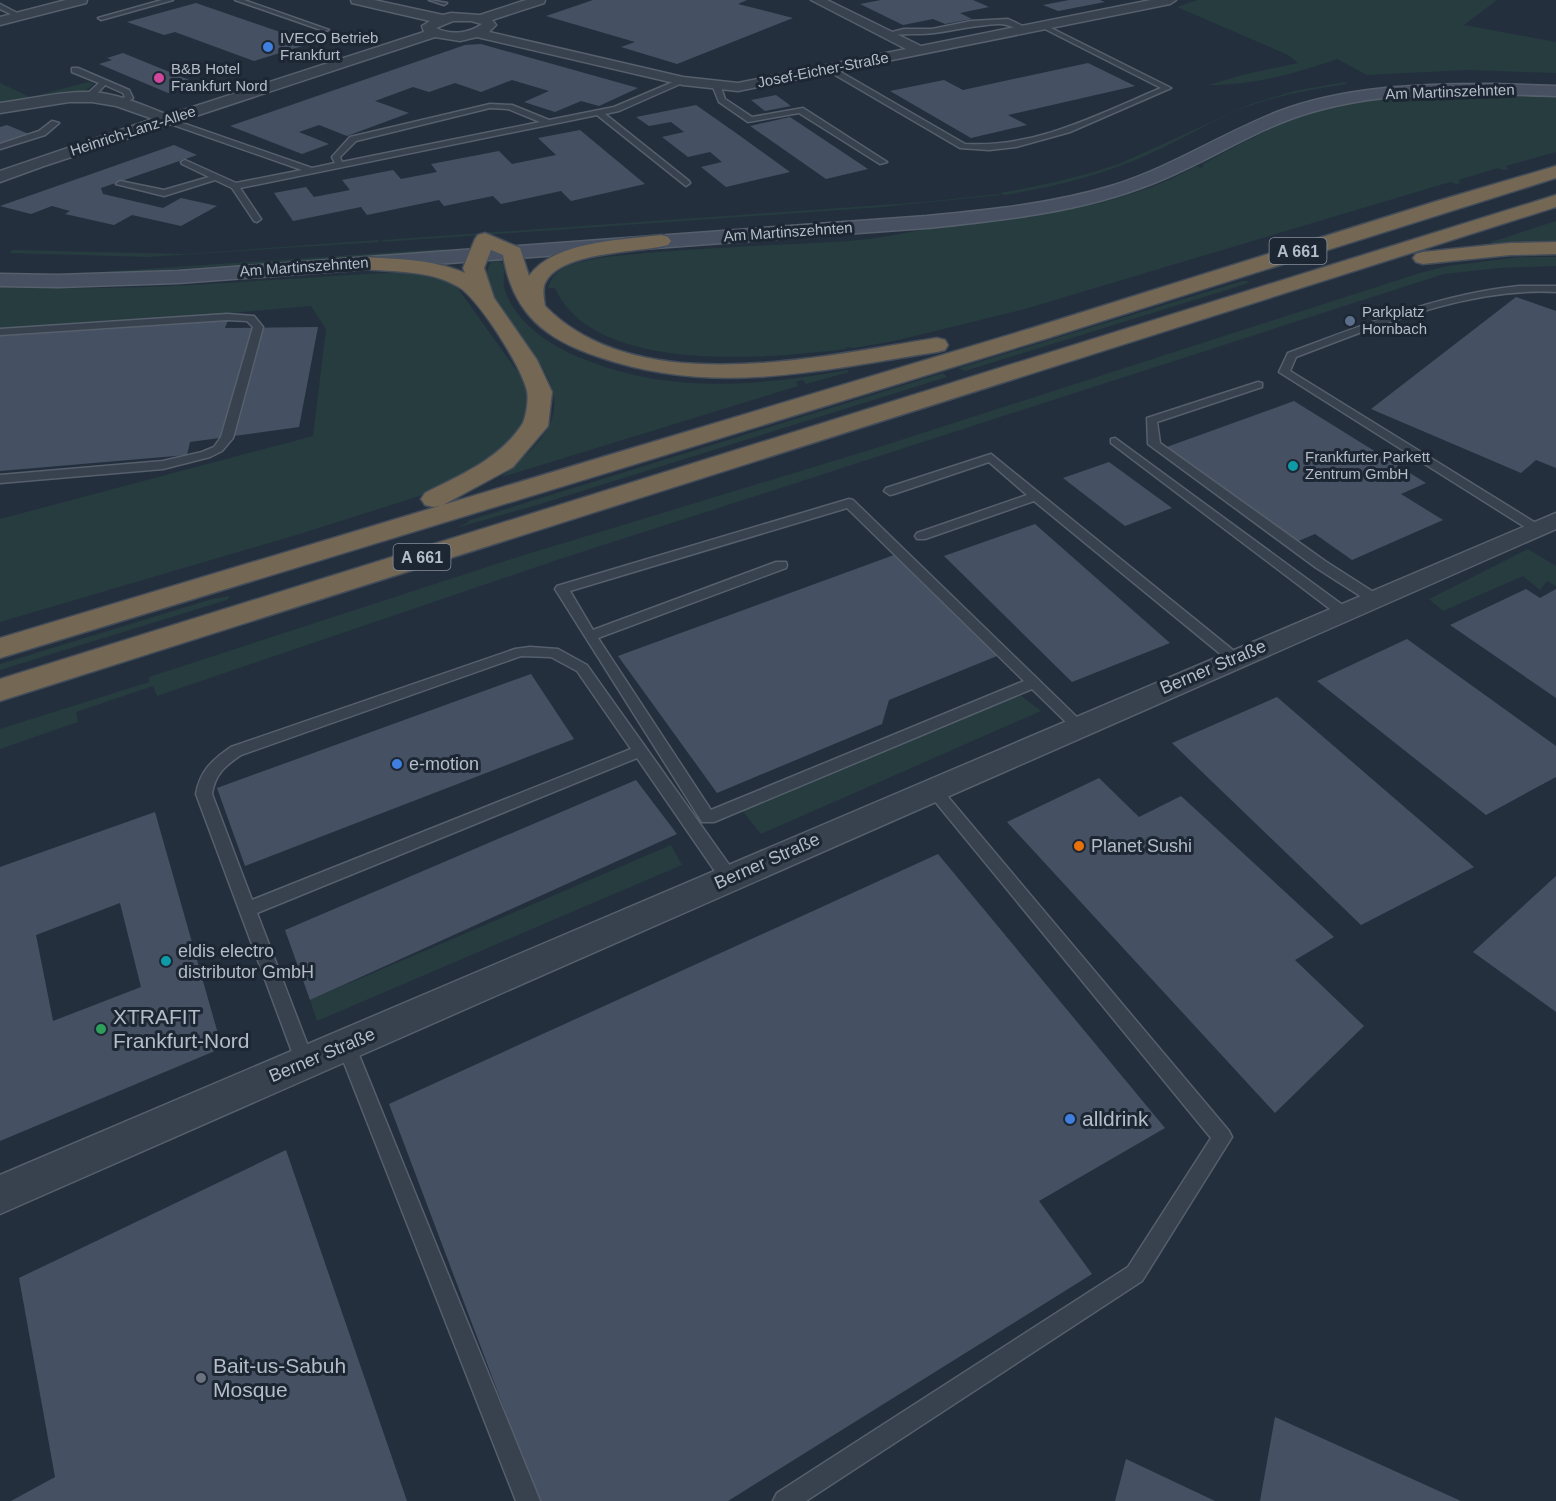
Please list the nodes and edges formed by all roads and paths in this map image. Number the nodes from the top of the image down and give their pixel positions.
1 (81, 0) edge
2 (170, 0) edge
3 (238, 0) edge
4 (358, 0) edge
5 (432, 0) edge
6 (539, 0) edge
7 (817, 0) edge
8 (1170, 0) edge
9 (444, 3) dead end
10 (0, 6) edge
11 (19, 16) junction
12 (101, 18) dead end
13 (0, 21) edge
14 (437, 26) junction
15 (479, 26) junction
16 (1043, 26) junction
17 (1026, 29) junction
18 (326, 30) dead end
19 (887, 34) junction
20 (921, 51) junction
21 (829, 69) junction
22 (75, 70) dead end
23 (683, 81) junction
24 (1556, 81) edge
25 (104, 82) junction
26 (717, 87) junction
27 (1556, 91) edge
28 (89, 97) junction
29 (120, 102) junction
30 (0, 108) edge
31 (598, 112) junction
32 (168, 120) junction
33 (547, 122) junction
34 (54, 123) dead end
35 (0, 147) edge
36 (38, 162) junction
37 (185, 162) dead end
38 (883, 162) dead end
39 (339, 164) junction
40 (310, 170) junction
41 (0, 172) edge
42 (1556, 172) edge
43 (0, 177) edge
44 (216, 177) junction
45 (686, 183) dead end
46 (120, 184) dead end
47 (235, 186) junction
48 (1556, 201) edge
49 (257, 219) dead end
50 (661, 242) junction
51 (480, 247) junction
52 (1556, 248) edge
53 (513, 252) junction
54 (0, 263) edge
55 (363, 263) junction
56 (1347, 267) junction
57 (0, 280) edge
58 (1556, 289) edge
59 (478, 290) junction
60 (534, 310) junction
61 (0, 332) edge
62 (1040, 333) junction
63 (1258, 385) dead end
64 (1115, 441) dead end
65 (0, 479) edge
66 (890, 490) dead end
67 (1036, 496) junction
68 (1549, 530) edge
69 (921, 536) dead end
70 (276, 564) junction
71 (781, 565) dead end
72 (1373, 598) junction
73 (1343, 612) junction
74 (590, 636) junction
75 (0, 648) edge
76 (1234, 658) junction
77 (1035, 683) junction
78 (0, 690) edge
79 (1078, 725) junction
80 (640, 751) junction
81 (933, 789) junction
82 (729, 878) junction
83 (248, 909) junction
84 (346, 1045) junction
85 (305, 1062) junction
86 (0, 1195) edge
87 (528, 1501) edge
88 (785, 1501) edge

1 - 11 street
2 - 12 lane
3 - 18 lane
4 - 14 street
5 - 9 lane
6 - 15 street
7 - 19 street
8 - 16 street, Josef-Eicher-Straße
10 - 11 lane
11 - 13 street
14 - 15 street
14 - 32 street, Heinrich-Lanz-Allee
15 - 23 street, Josef-Eicher-Straße
16 - 17 street, Josef-Eicher-Straße
16 - 21 lane
17 - 19 lane
17 - 20 street, Josef-Eicher-Straße
19 - 20 street
20 - 21 street, Josef-Eicher-Straße
21 - 26 street, Josef-Eicher-Straße
22 - 25 lane
23 - 26 street, Josef-Eicher-Straße
23 - 31 lane
24 - 51 main road, Am Martinszehnten
25 - 28 lane
25 - 29 lane
26 - 38 lane
27 - 50 main road, Am Martinszehnten
28 - 29 street
28 - 30 street
29 - 32 street
31 - 33 lane
31 - 45 lane
32 - 36 street, Heinrich-Lanz-Allee
32 - 40 lane
33 - 39 lane
33 - 39 lane
34 - 35 lane
36 - 41 street, Heinrich-Lanz-Allee
36 - 43 street, Heinrich-Lanz-Allee
37 - 44 lane
39 - 40 lane
40 - 47 lane
42 - 62 highway, A 661
44 - 46 lane
44 - 47 lane
47 - 49 lane
48 - 56 highway, A 661
50 - 53 main road, Am Martinszehnten
50 - 60 highway
51 - 53 main road, Am Martinszehnten
51 - 54 main road, Am Martinszehnten
51 - 55 main road, Am Martinszehnten
51 - 59 highway, A 661
52 - 56 highway, A 661
53 - 60 highway, A 661
55 - 57 main road, Am Martinszehnten
55 - 59 highway, A 661
56 - 78 highway, A 661
58 - 68 lane
59 - 70 highway, A 661
60 - 62 highway, A 661
61 - 65 lane
62 - 70 highway, A 661
63 - 72 lane
64 - 73 lane
66 - 67 lane
67 - 69 lane
67 - 76 lane
68 - 72 street, Berner Straße
70 - 75 highway, A 661
71 - 74 lane
72 - 73 street, Berner Straße
73 - 76 street, Berner Straße
74 - 77 lane
74 - 77 lane
76 - 79 street, Berner Straße
77 - 79 lane
79 - 81 street, Berner Straße
80 - 82 lane
80 - 83 lane
80 - 83 lane
81 - 82 street, Berner Straße
81 - 88 lane
82 - 84 street, Berner Straße
83 - 85 lane
84 - 85 street, Berner Straße
84 - 87 lane
85 - 86 street, Berner Straße

